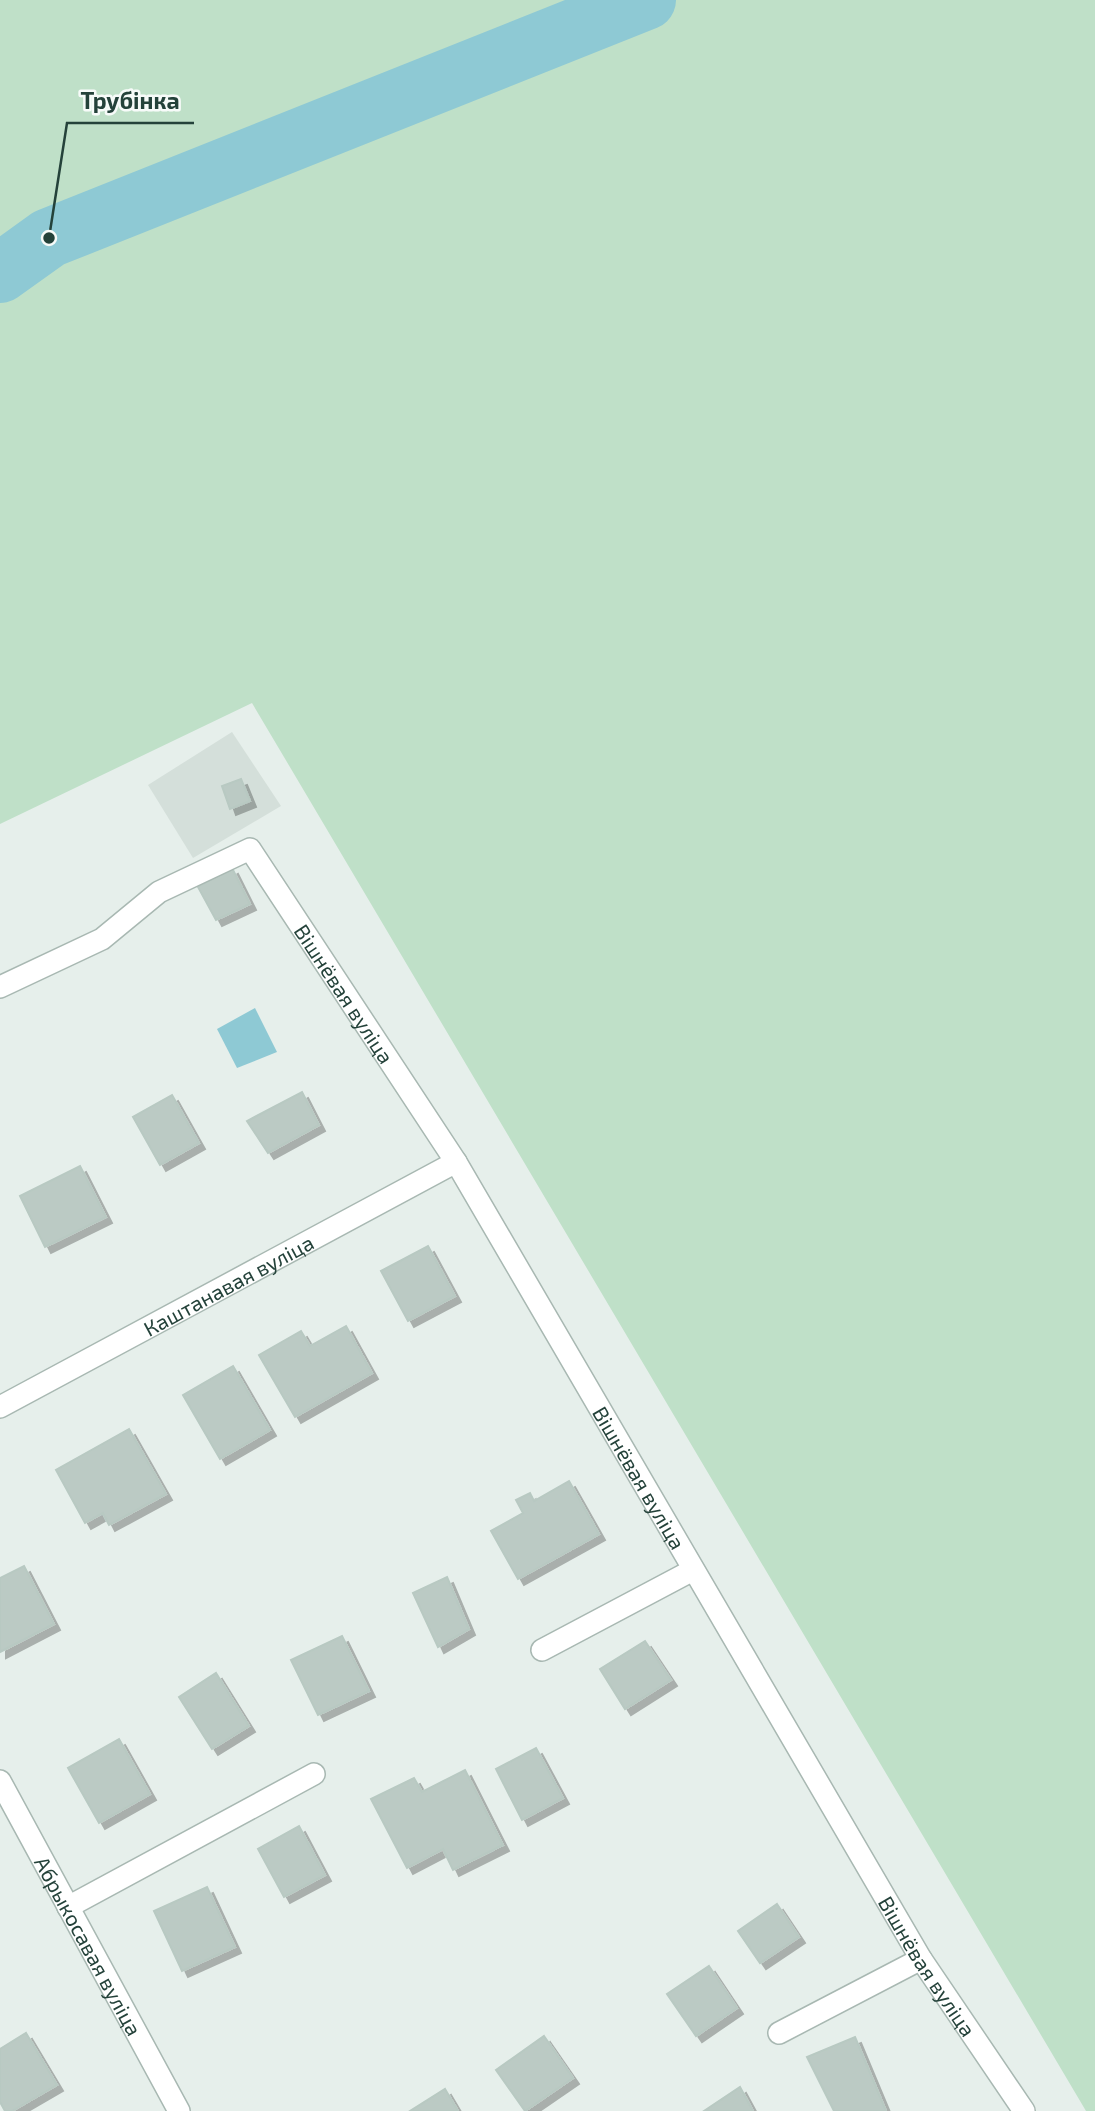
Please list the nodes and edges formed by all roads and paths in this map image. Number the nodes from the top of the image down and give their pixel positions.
1 (0, 987) edge
2 (456, 1162) junction
3 (0, 1407) edge
4 (693, 1570) junction
5 (542, 1650) dead end
6 (314, 1774) dead end
7 (0, 1781) edge
8 (68, 1906) junction
9 (920, 1959) junction
10 (779, 2033) dead end
11 (179, 2111) edge
12 (1024, 2111) edge

1 - 2 street, Вішнёвая вуліца
2 - 3 street, Каштанавая вуліца
2 - 4 street, Вішнёвая вуліца
4 - 5 street
4 - 9 street, Вішнёвая вуліца
6 - 8 street
7 - 8 street, Абрыкосавая вуліца
8 - 11 street, Абрыкосавая вуліца
9 - 10 street
9 - 12 street, Вішнёвая вуліца

